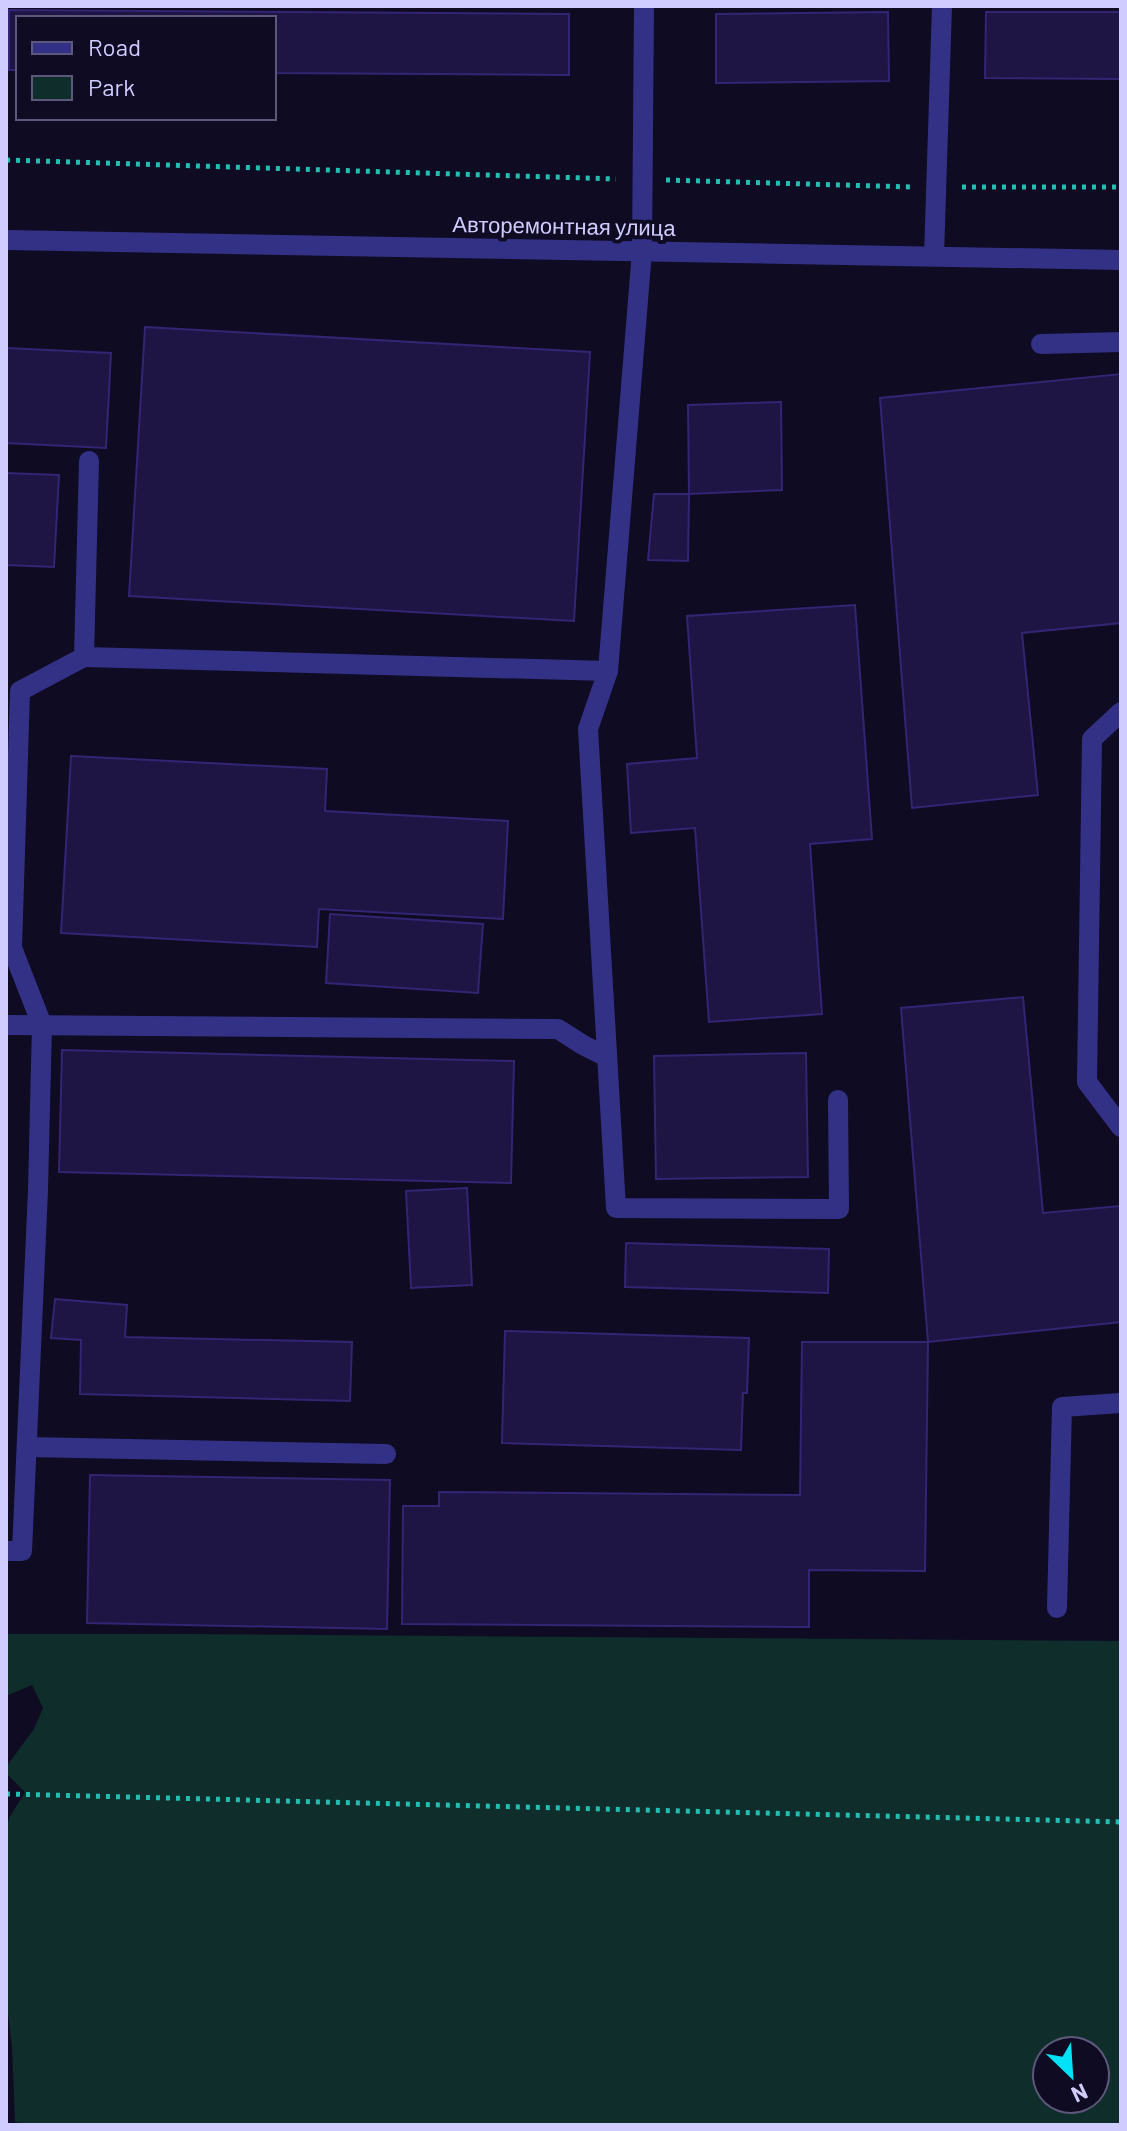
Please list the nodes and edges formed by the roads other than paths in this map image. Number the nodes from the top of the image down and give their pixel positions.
1 (644, 6) edge
2 (942, 6) edge
3 (6, 240) edge
4 (642, 251) junction
5 (934, 256) junction
6 (1121, 260) edge
7 (1121, 342) edge
8 (1041, 344) dead end
9 (89, 461) dead end
10 (84, 657) junction
11 (608, 671) junction
12 (1121, 712) edge
13 (10, 856) edge
14 (6, 1025) edge
15 (42, 1025) junction
16 (607, 1057) junction
17 (838, 1100) dead end
18 (1121, 1127) edge
19 (1121, 1403) edge
20 (27, 1447) junction
21 (386, 1454) dead end
22 (6, 1551) edge
23 (1057, 1608) dead end

1 - 4 street
2 - 5 street
3 - 4 street, Авторемонтная улица
4 - 5 street, Авторемонтная улица
4 - 11 street
5 - 6 street, Авторемонтная улица
7 - 8 street
9 - 10 street
10 - 11 street
10 - 13 street
11 - 16 street
12 - 18 street
13 - 15 street
14 - 15 street
15 - 16 street
15 - 20 street
16 - 17 street
19 - 23 street
20 - 21 street
20 - 22 street

